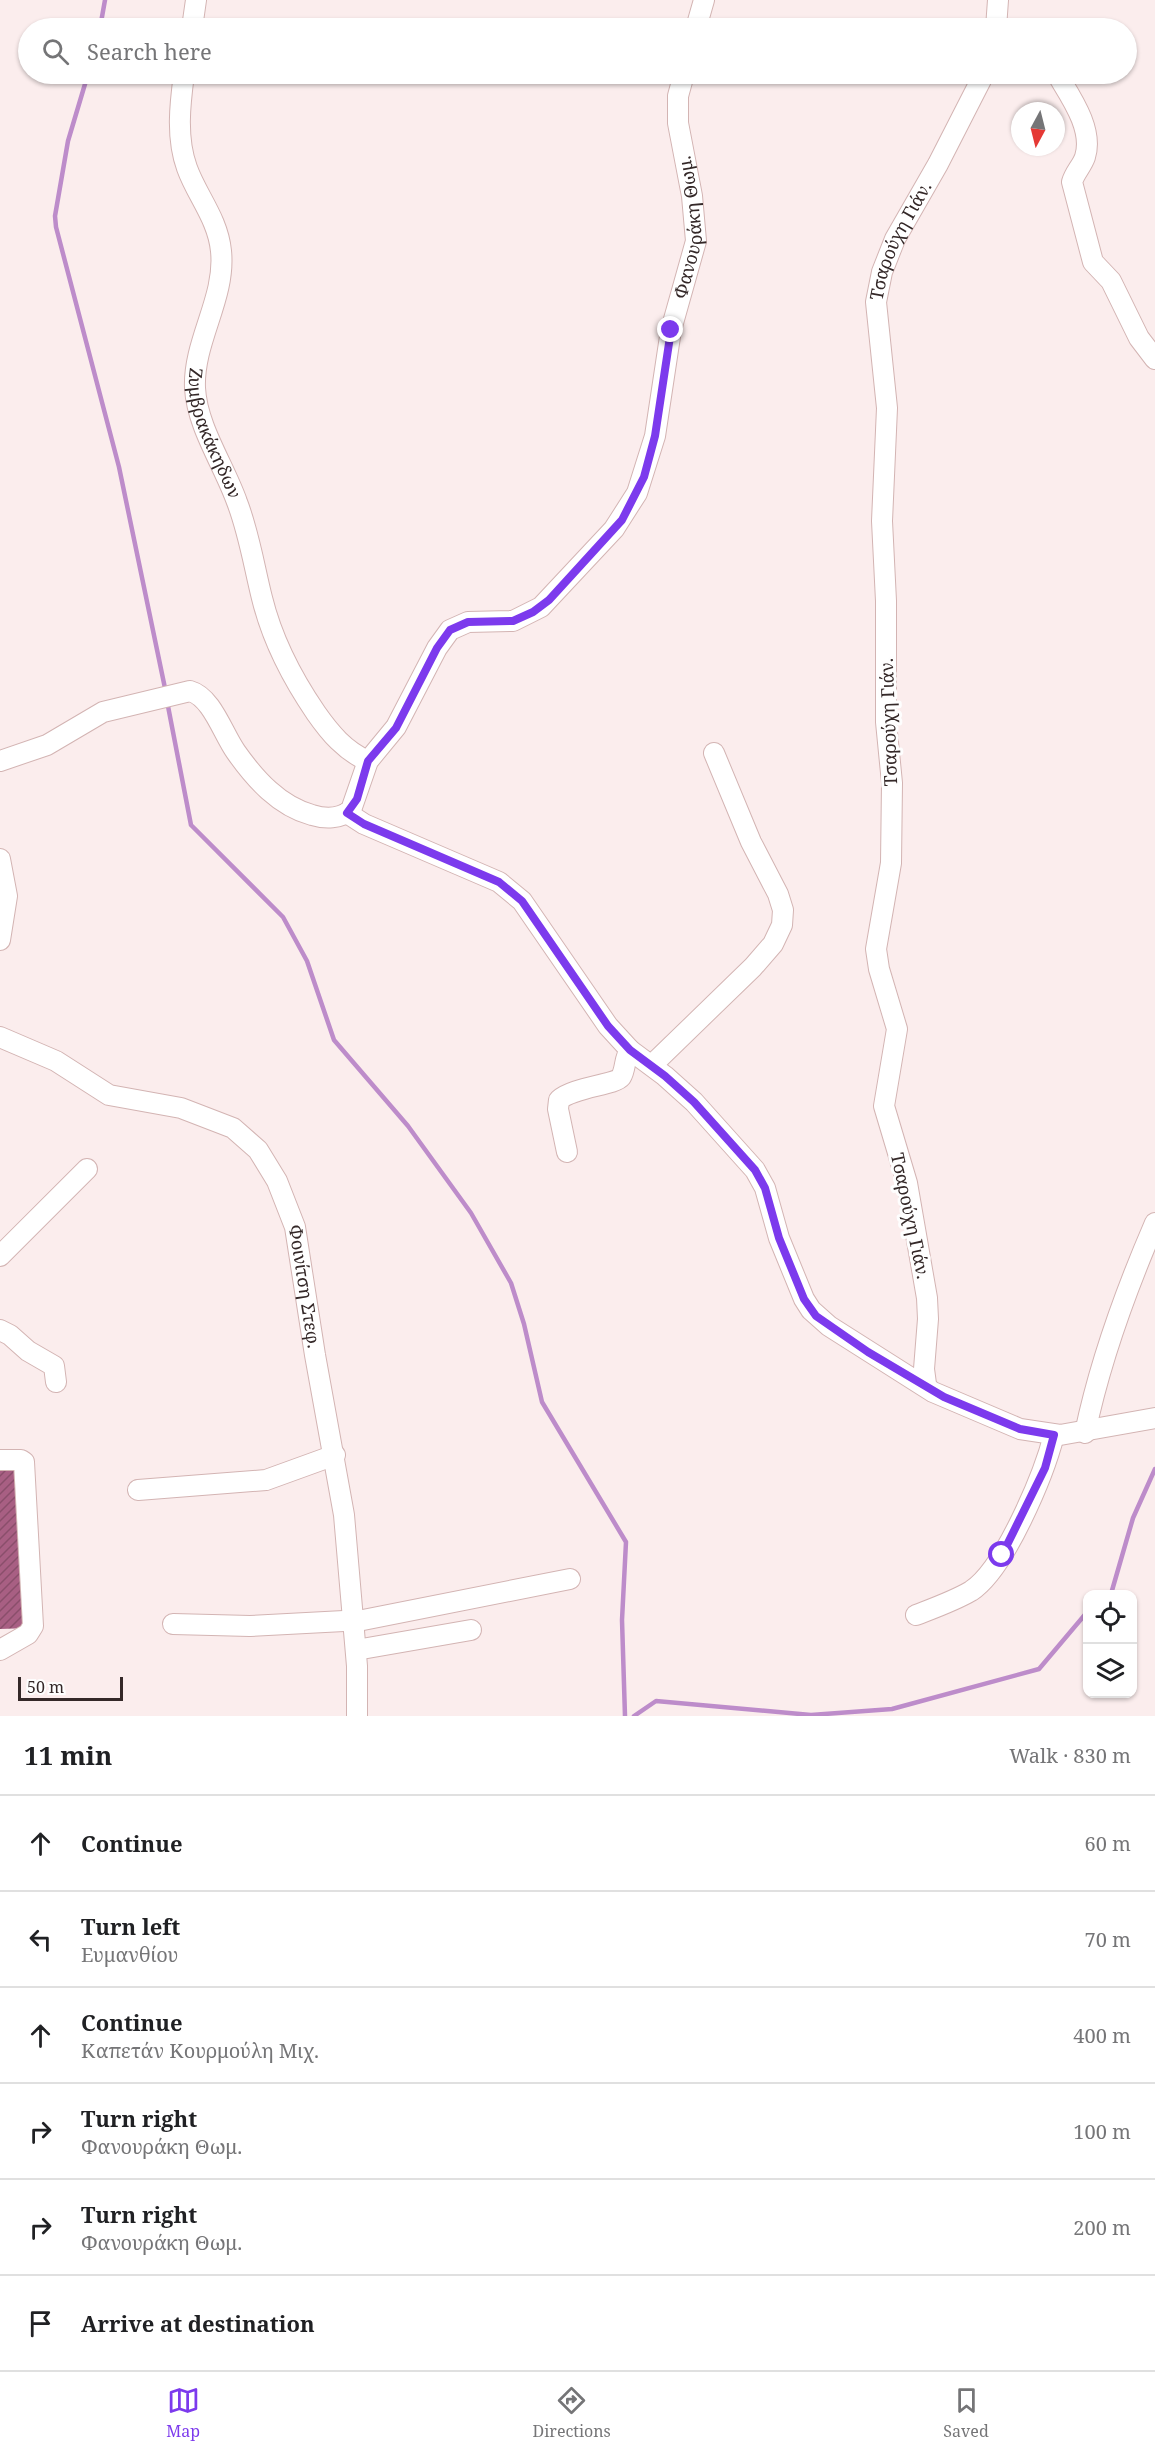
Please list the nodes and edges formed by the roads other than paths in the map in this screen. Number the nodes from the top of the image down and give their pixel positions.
1 (196, 0) edge
2 (704, 0) edge
3 (193, 18) edge
4 (699, 18) edge
5 (183, 84) edge
6 (681, 84) edge
7 (979, 84) edge
8 (1063, 84) edge
9 (1155, 359) edge
10 (714, 753) dead end
11 (0, 761) edge
12 (368, 761) junction
13 (347, 813) junction
14 (0, 860) edge
15 (1, 933) edge
16 (0, 1037) edge
17 (630, 1050) junction
18 (652, 1065) junction
19 (567, 1152) dead end
20 (87, 1169) dead end
21 (1155, 1223) edge
22 (0, 1256) edge
23 (0, 1330) edge
24 (56, 1382) dead end
25 (926, 1384) junction
26 (1155, 1418) edge
27 (1085, 1433) junction
28 (1054, 1435) junction
29 (335, 1455) junction
30 (0, 1460) edge
31 (138, 1490) dead end
32 (570, 1579) dead end
33 (916, 1616) dead end
34 (353, 1621) junction
35 (173, 1624) dead end
36 (471, 1630) dead end
37 (1, 1649) edge
38 (356, 1650) junction
39 (357, 1716) edge

1 - 3 street
2 - 4 street
5 - 12 street, Ζυμβρακάκηδων
6 - 12 street, Φανουράκη Θωμ.
7 - 25 street, Τσαρούχη Γιάν.
8 - 9 street
10 - 18 street
11 - 13 street
12 - 13 street, Φανουράκη Θωμ.
13 - 17 street
14 - 15 street
16 - 29 street, Φοινίτση Στεφ.
17 - 18 street
17 - 19 street
18 - 25 street
20 - 22 street
21 - 27 street
23 - 24 street
25 - 28 street
26 - 27 street
27 - 28 street
28 - 33 street
29 - 31 street
29 - 34 street, Φοινίτση Στεφ.
30 - 37 street
32 - 34 street
34 - 35 street
34 - 38 street, Φοινίτση Στεφ.
36 - 38 street
38 - 39 street, Φοινίτση Στεφ.

